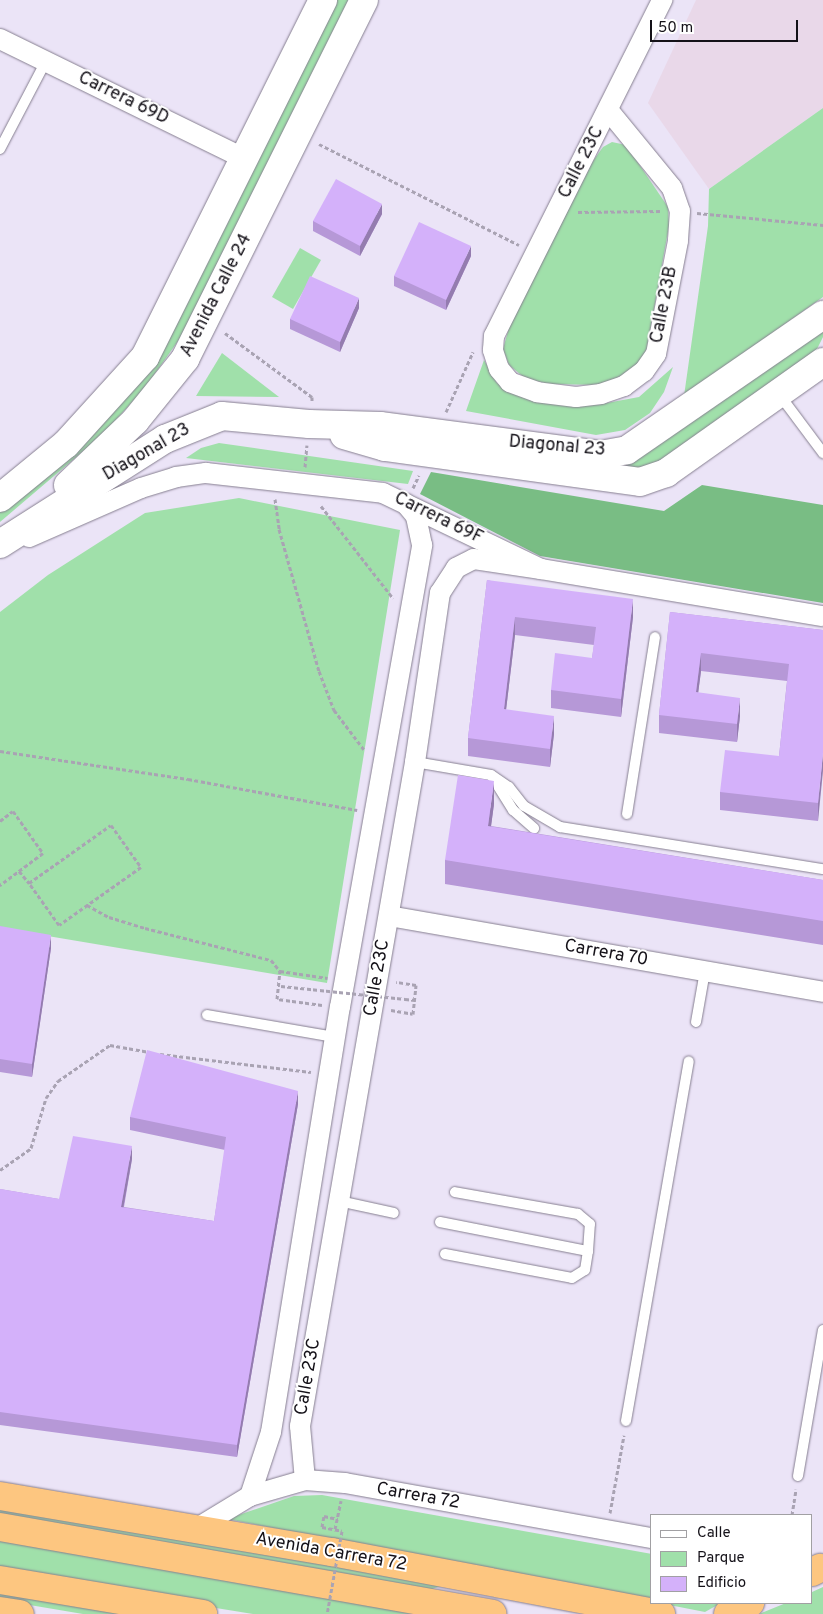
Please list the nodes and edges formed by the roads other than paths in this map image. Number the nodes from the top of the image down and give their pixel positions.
1 (323, 0) edge
2 (364, 0) edge
3 (662, 0) edge
4 (0, 39) edge
5 (46, 61) junction
6 (609, 112) junction
7 (0, 149) edge
8 (245, 159) junction
9 (823, 315) edge
10 (499, 324) joint
11 (822, 361) edge
12 (778, 393) junction
13 (432, 444) junction
14 (823, 453) edge
15 (0, 498) edge
16 (406, 504) junction
17 (0, 539) edge
18 (0, 544) edge
19 (0, 550) edge
20 (541, 569) junction
21 (823, 616) edge
22 (655, 637) dead end
23 (415, 762) junction
24 (491, 775) junction
25 (627, 814) dead end
26 (534, 828) dead end
27 (823, 869) edge
28 (389, 916) junction
29 (705, 971) junction
30 (823, 992) edge
31 (206, 1014) dead end
32 (696, 1022) dead end
33 (335, 1037) junction
34 (689, 1061) dead end
35 (455, 1192) dead end
36 (339, 1201) junction
37 (394, 1213) dead end
38 (440, 1222) dead end
39 (588, 1251) junction
40 (445, 1254) dead end
41 (823, 1330) edge
42 (626, 1421) road end
43 (798, 1476) road end
44 (305, 1480) junction
45 (0, 1496) edge
46 (250, 1496) junction
47 (0, 1527) edge
48 (194, 1530) junction
49 (650, 1538) edge
50 (0, 1580) edge
51 (479, 1580) junction
52 (428, 1603) junction
53 (748, 1604) edge
54 (0, 1611) edge
55 (20, 1614) edge
56 (203, 1614) edge
57 (492, 1614) edge
58 (661, 1614) edge
59 (728, 1614) edge

1 - 8 street, Avenida Calle 24
2 - 17 street, Avenida Calle 24
3 - 6 street, Calle 23C
4 - 5 street, Carrera 69D
5 - 7 lane
5 - 8 street, Carrera 69D
6 - 10 street, Calle 23C
6 - 10 street, Calle 23B
8 - 15 street, Avenida Calle 24
9 - 13 street, Diagonal 23
11 - 12 street, Diagonal 23
12 - 13 street, Diagonal 23
12 - 14 lane
13 - 18 street, Diagonal 23
16 - 19 street, Carrera 69F
16 - 20 street, Carrera 69F
16 - 33 street, Calle 23C
20 - 21 street, Carrera 69F
20 - 23 street, Calle 23C
22 - 25 lane
23 - 24 lane
23 - 28 street, Calle 23C
24 - 26 lane
24 - 27 lane
28 - 29 street, Carrera 70
28 - 36 street, Calle 23C
29 - 30 street, Carrera 70
29 - 32 lane
31 - 33 lane
33 - 46 street, Calle 23C
34 - 42 lane
35 - 39 lane
36 - 37 lane
36 - 44 street, Calle 23C
38 - 39 lane
39 - 40 lane
41 - 43 lane
44 - 46 street, Carrera 72
44 - 49 street, Carrera 72
45 - 48 highway, Avenida Carrera 72
46 - 48 street, Carrera 72
47 - 52 highway, Avenida Carrera 72
48 - 51 highway, Avenida Carrera 72
50 - 56 highway
51 - 52 highway
51 - 58 highway, Avenida Carrera 72
52 - 57 highway, Avenida Carrera 72
53 - 59 highway
54 - 55 highway

